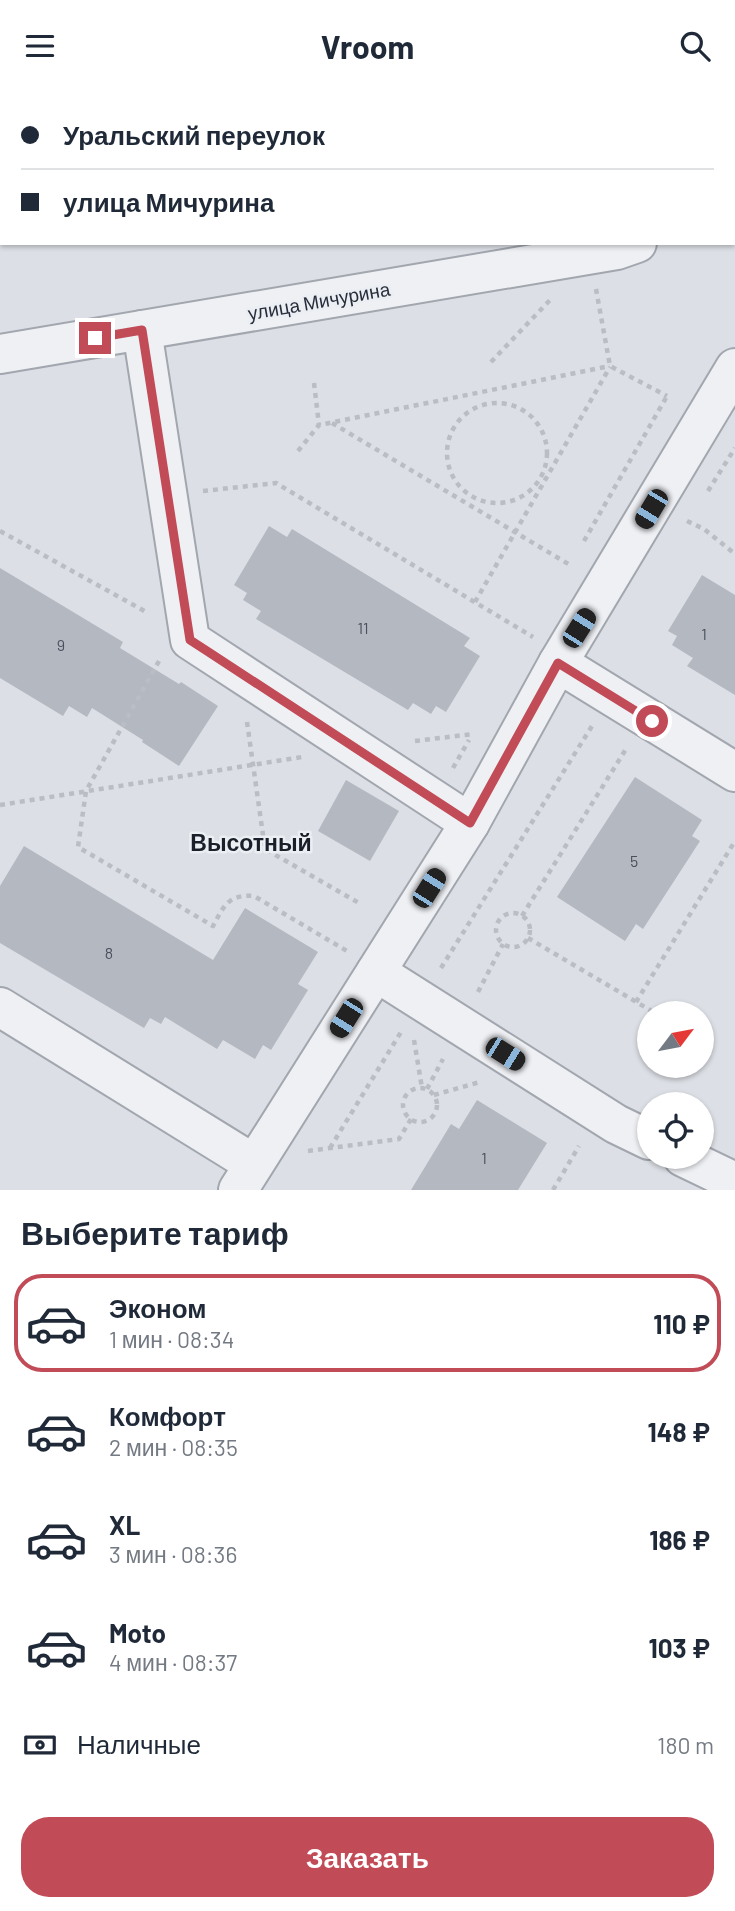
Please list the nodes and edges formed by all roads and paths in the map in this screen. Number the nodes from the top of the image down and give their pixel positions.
1 (631, 245) edge
2 (596, 286) dead end
3 (555, 295) dead end
4 (142, 330) junction
5 (0, 354) edge
6 (491, 362) dead end
7 (610, 366) junction
8 (735, 368) edge
9 (314, 383) dead end
10 (489, 391) junction
11 (491, 403) junction
12 (706, 417) junction
13 (331, 423) junction
14 (319, 425) junction
15 (298, 451) dead end
16 (546, 474) junction
17 (168, 495) junction
18 (474, 498) junction
19 (469, 506) junction
20 (678, 522) dead end
21 (0, 531) edge
22 (516, 534) junction
23 (735, 554) edge
24 (570, 565) dead end
25 (475, 602) junction
26 (151, 615) dead end
27 (162, 656) dead end
28 (561, 657) junction
29 (241, 674) junction
30 (611, 696) junction
31 (473, 734) dead end
32 (630, 743) dead end
33 (355, 749) junction
34 (253, 765) junction
35 (735, 772) edge
36 (86, 792) junction
37 (0, 805) edge
38 (470, 823) junction
39 (735, 841) edge
40 (359, 903) dead end
41 (522, 916) junction
42 (528, 938) junction
43 (362, 962) junction
44 (440, 969) dead end
45 (636, 1002) joint
46 (0, 1007) edge
47 (404, 1028) dead end
48 (412, 1028) dead end
49 (490, 1079) dead end
50 (422, 1088) junction
51 (434, 1095) junction
52 (411, 1119) junction
53 (637, 1134) edge
54 (581, 1143) dead end
55 (330, 1148) junction
56 (708, 1169) edge
57 (250, 1170) edge
58 (735, 1182) edge
59 (553, 1190) edge

1 - 4 street, улица Мичурина
2 - 7 path
3 - 6 path
4 - 5 street, улица Мичурина
4 - 17 street
7 - 10 path
7 - 12 path
7 - 16 path
8 - 12 street
9 - 14 path
10 - 11 path
10 - 13 path
11 - 16 path
11 - 18 path
12 - 28 street
13 - 14 path
13 - 19 path
14 - 15 path
16 - 18 path
16 - 22 path
17 - 25 path
17 - 29 street
18 - 19 path
19 - 22 path
20 - 23 path
21 - 26 path
22 - 24 path
22 - 25 path
25 - 28 path
27 - 36 path
28 - 30 street
28 - 38 street
29 - 33 street
29 - 34 path
30 - 35 street
30 - 44 path
31 - 33 path
32 - 41 path
33 - 34 path
33 - 38 street
34 - 36 path
34 - 40 path
36 - 37 path
36 - 43 path
38 - 43 street
39 - 45 path
41 - 42 path
41 - 42 path
42 - 45 path
43 - 53 street
43 - 57 street
46 - 57 street
47 - 55 path
48 - 50 path
49 - 51 path
50 - 51 path
50 - 52 path
51 - 52 path
52 - 55 path
54 - 59 path
55 - 57 path
56 - 58 street

